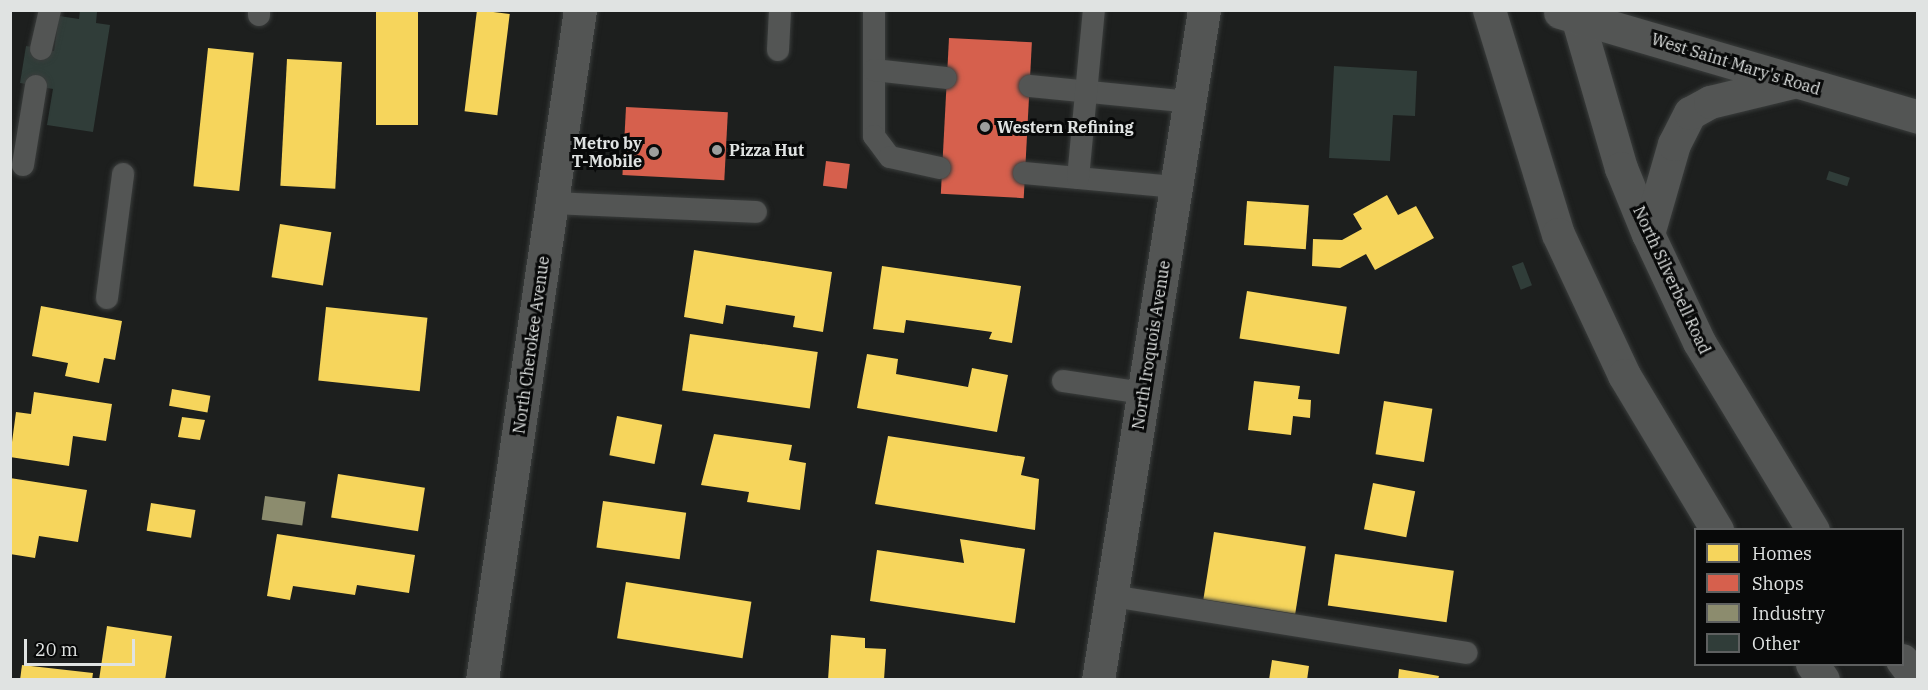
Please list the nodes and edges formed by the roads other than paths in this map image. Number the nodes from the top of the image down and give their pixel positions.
1 (50, 10) edge
2 (580, 10) edge
3 (780, 10) edge
4 (874, 10) edge
5 (1095, 10) edge
6 (1204, 10) edge
7 (1489, 10) edge
8 (1569, 12) edge
9 (42, 49) dead end
10 (778, 50) dead end
11 (874, 70) junction
12 (946, 78) dead end
13 (1793, 81) junction
14 (36, 86) dead end
15 (1029, 86) dead end
16 (1087, 92) junction
17 (1189, 102) junction
18 (1917, 117) edge
19 (23, 165) dead end
20 (940, 168) dead end
21 (1024, 173) dead end
22 (123, 174) dead end
23 (1078, 178) junction
24 (1176, 188) junction
25 (552, 203) junction
26 (756, 212) dead end
27 (1648, 234) junction
28 (107, 298) dead end
29 (1063, 381) dead end
30 (1143, 393) junction
31 (1715, 528) edge
32 (1812, 528) edge
33 (1112, 596) junction
34 (1466, 653) dead end
35 (1904, 663) edge
36 (1813, 666) edge
37 (482, 680) edge
38 (1098, 680) edge
39 (1823, 680) edge
40 (1917, 680) edge

1 - 9 lane
2 - 25 main road, North Cherokee Avenue
3 - 10 lane
4 - 11 lane
5 - 16 lane
6 - 17 main road, North Iroquois Avenue
7 - 31 main road
8 - 13 main road, West Saint Mary's Road
8 - 27 main road, North Silverbell Road
11 - 12 lane
11 - 20 lane
13 - 18 main road, West Saint Mary's Road
13 - 27 main road
14 - 19 lane
15 - 16 lane
16 - 17 lane
16 - 23 lane
17 - 24 main road, North Iroquois Avenue
21 - 23 lane
22 - 28 lane
23 - 24 lane
24 - 30 main road, North Iroquois Avenue
25 - 26 lane
25 - 37 main road, North Cherokee Avenue
27 - 32 main road, North Silverbell Road
29 - 30 lane
30 - 33 main road, North Iroquois Avenue
33 - 34 lane
33 - 38 main road, North Iroquois Avenue
35 - 40 main road
36 - 39 main road

